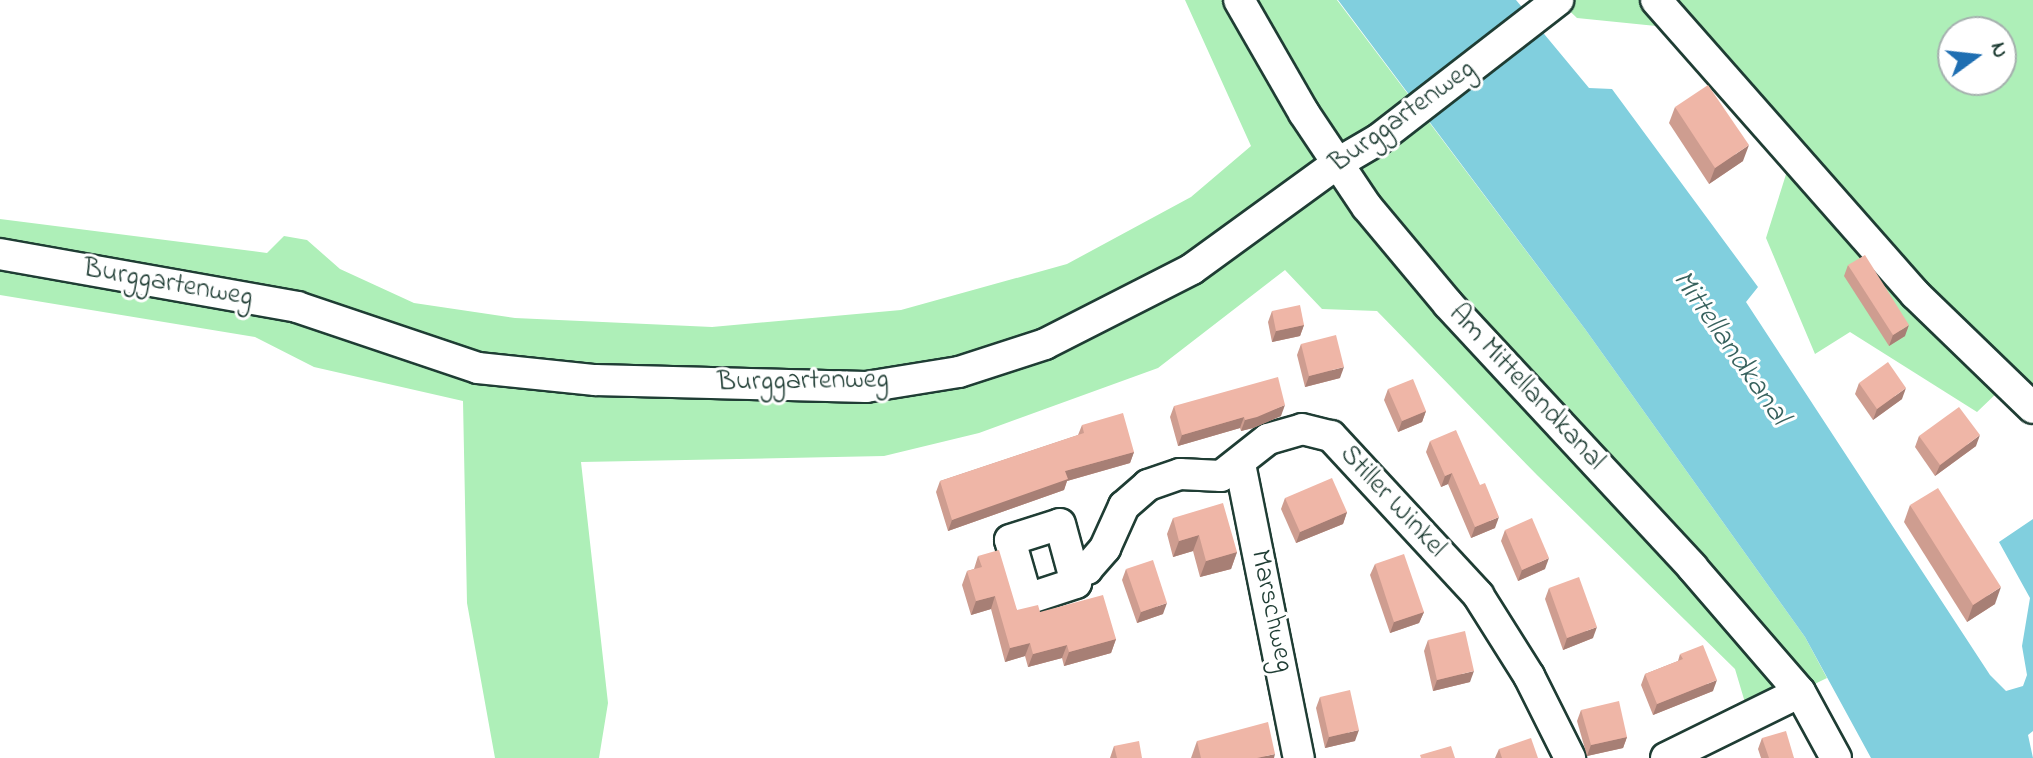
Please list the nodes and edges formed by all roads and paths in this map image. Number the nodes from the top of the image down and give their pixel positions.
1 (1239, 0) edge
2 (1656, 0) edge
3 (1549, 7) edge
4 (1338, 163) junction
5 (0, 254) edge
6 (2033, 408) edge
7 (1240, 464) junction
8 (1074, 573) dead end
9 (1800, 692) junction
10 (1299, 758) edge
11 (1570, 758) edge
12 (1666, 758) edge
13 (1836, 758) edge

1 - 4 street, Am Mittellandkanal
2 - 6 street
3 - 4 street, Burggartenweg
4 - 5 street, Burggartenweg
4 - 9 street, Am Mittellandkanal
7 - 8 street, Stiller Winkel
7 - 10 street, Marschweg
7 - 11 street, Stiller Winkel
9 - 12 street
9 - 13 street, Am Mittellandkanal

